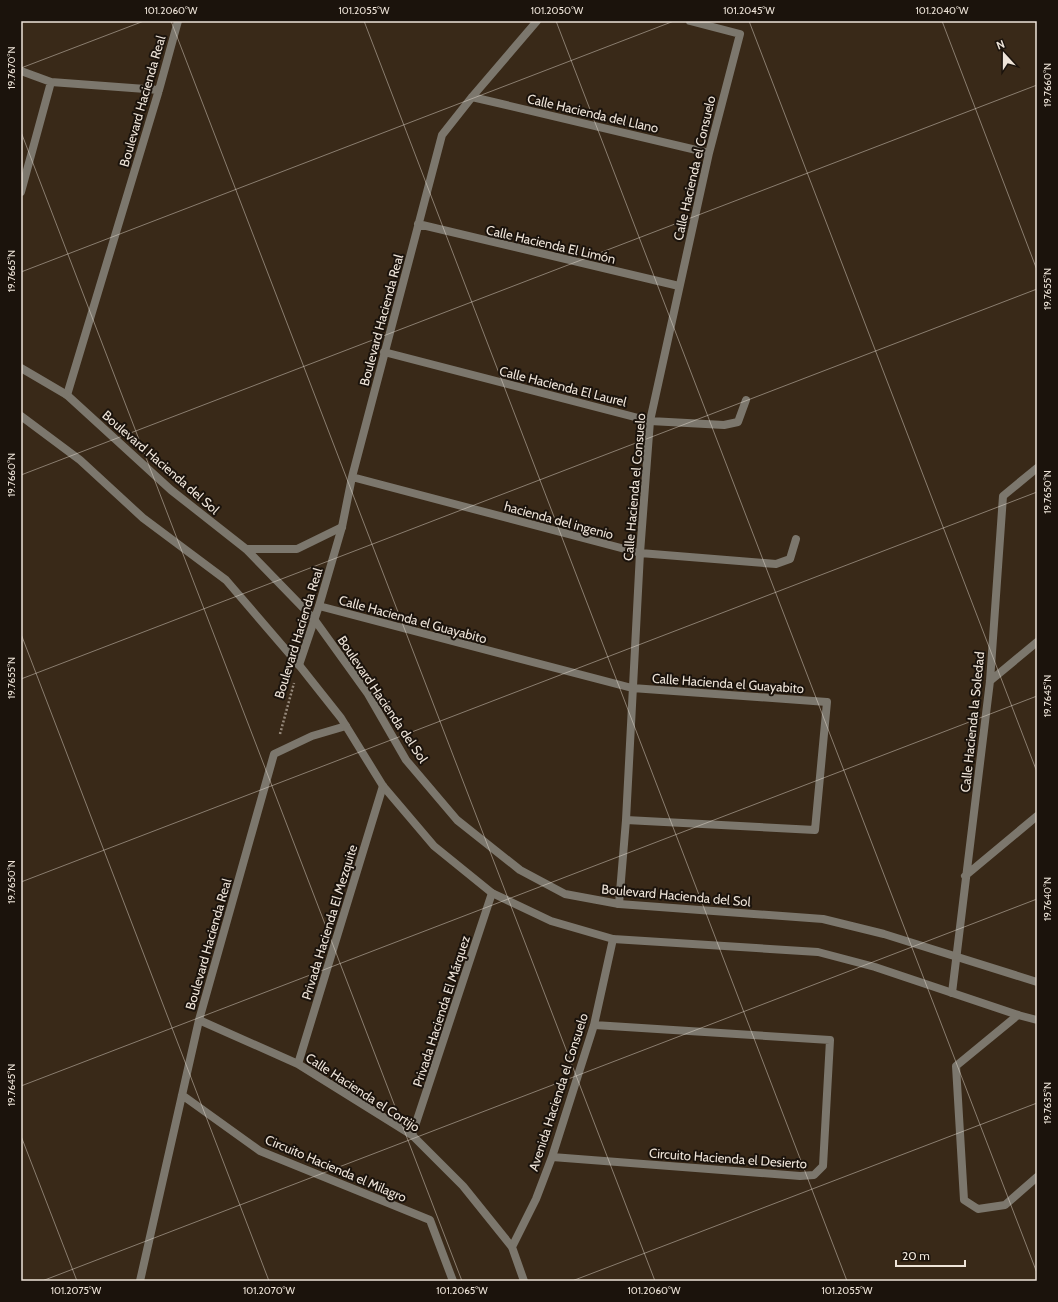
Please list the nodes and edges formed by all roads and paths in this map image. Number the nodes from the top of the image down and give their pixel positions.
1 (177, 21) edge
2 (537, 21) edge
3 (690, 21) edge
4 (21, 71) edge
5 (51, 82) junction
6 (159, 90) junction
7 (472, 97) junction
8 (709, 153) junction
9 (21, 192) edge
10 (418, 224) junction
11 (679, 286) junction
12 (384, 352) junction
13 (21, 368) edge
14 (66, 395) junction
15 (746, 400) dead end
16 (21, 416) edge
17 (650, 420) junction
18 (1037, 468) edge
19 (352, 478) junction
20 (342, 526) junction
21 (796, 539) dead end
22 (246, 549) junction
23 (640, 553) junction
24 (319, 606) junction
25 (314, 619) junction
26 (1037, 642) edge
27 (299, 665) junction
28 (990, 681) junction
29 (632, 688) junction
30 (346, 726) junction
31 (274, 754) junction
32 (383, 786) junction
33 (1037, 816) edge
34 (626, 820) junction
35 (966, 876) junction
36 (492, 893) junction
37 (619, 904) junction
38 (613, 939) junction
39 (956, 958) junction
40 (1037, 982) edge
41 (952, 993) junction
42 (1018, 1015) junction
43 (199, 1020) junction
44 (1037, 1020) edge
45 (594, 1024) junction
46 (298, 1064) junction
47 (182, 1095) junction
48 (412, 1135) junction
49 (552, 1157) junction
50 (1037, 1177) edge
51 (512, 1247) junction
52 (140, 1281) edge
53 (454, 1281) edge
54 (524, 1281) edge

1 - 6 street, Boulevard Hacienda Real
2 - 7 street, Boulevard Hacienda Real
3 - 8 street, Calle Hacienda el Consuelo
4 - 5 street
5 - 6 street
5 - 9 street
6 - 14 street, Boulevard Hacienda Real
7 - 8 street, Calle Hacienda del Llano
7 - 10 street, Boulevard Hacienda Real
8 - 11 street, Calle Hacienda el Consuelo
10 - 11 street, Calle Hacienda El Limón
10 - 12 street, Boulevard Hacienda Real
11 - 17 street, Calle Hacienda el Consuelo
12 - 17 street, Calle Hacienda El Laurel
12 - 19 street, Boulevard Hacienda Real
13 - 14 street, Boulevard Hacienda del Sol
14 - 22 street, Boulevard Hacienda del Sol
15 - 17 street, Calle Hacienda El Laurel
16 - 27 street
17 - 23 street, Calle Hacienda el Consuelo
18 - 28 street, Calle Hacienda la Soledad
19 - 20 street, Boulevard Hacienda Real
19 - 23 street, hacienda del ingenio
20 - 22 street
20 - 24 street, Boulevard Hacienda Real
21 - 23 street, hacienda del ingenio
22 - 25 street, Boulevard Hacienda del Sol
23 - 29 street, Calle Hacienda el Consuelo
24 - 25 street, Boulevard Hacienda Real
24 - 29 street, Calle Hacienda el Guayabito
25 - 27 street, Boulevard Hacienda Real
25 - 37 street, Boulevard Hacienda del Sol
26 - 28 street
27 - 30 street
27 - 31 path, Boulevard Hacienda Real
28 - 35 street, Calle Hacienda la Soledad
29 - 34 street, Calle Hacienda el Consuelo
29 - 34 street, Calle Hacienda el Guayabito
30 - 31 street
30 - 32 street
31 - 43 street, Boulevard Hacienda Real
32 - 36 street
32 - 46 street, Privada Hacienda El Mezquite
33 - 35 street
34 - 37 street, Calle Hacienda el Consuelo
35 - 39 street, Calle Hacienda la Soledad
36 - 38 street
36 - 48 street, Privada Hacienda El Márquez
37 - 39 street, Boulevard Hacienda del Sol
38 - 41 street
38 - 45 street, Avenida Hacienda el Consuelo
39 - 40 street, Boulevard Hacienda del Sol
39 - 41 street, Calle Hacienda la Soledad
41 - 42 street
42 - 44 street
42 - 50 street
43 - 46 street, Calle Hacienda el Cortijo
43 - 47 street, Boulevard Hacienda Real
45 - 49 street, Avenida Hacienda el Consuelo
45 - 49 street, Circuito Hacienda el Desierto
46 - 48 street, Calle Hacienda el Cortijo
47 - 52 street, Boulevard Hacienda Real
47 - 53 street, Circuito Hacienda el Milagro
48 - 51 street, Calle Hacienda el Cortijo
49 - 51 street, Avenida Hacienda el Consuelo
51 - 54 street, Calle Hacienda el Cortijo

